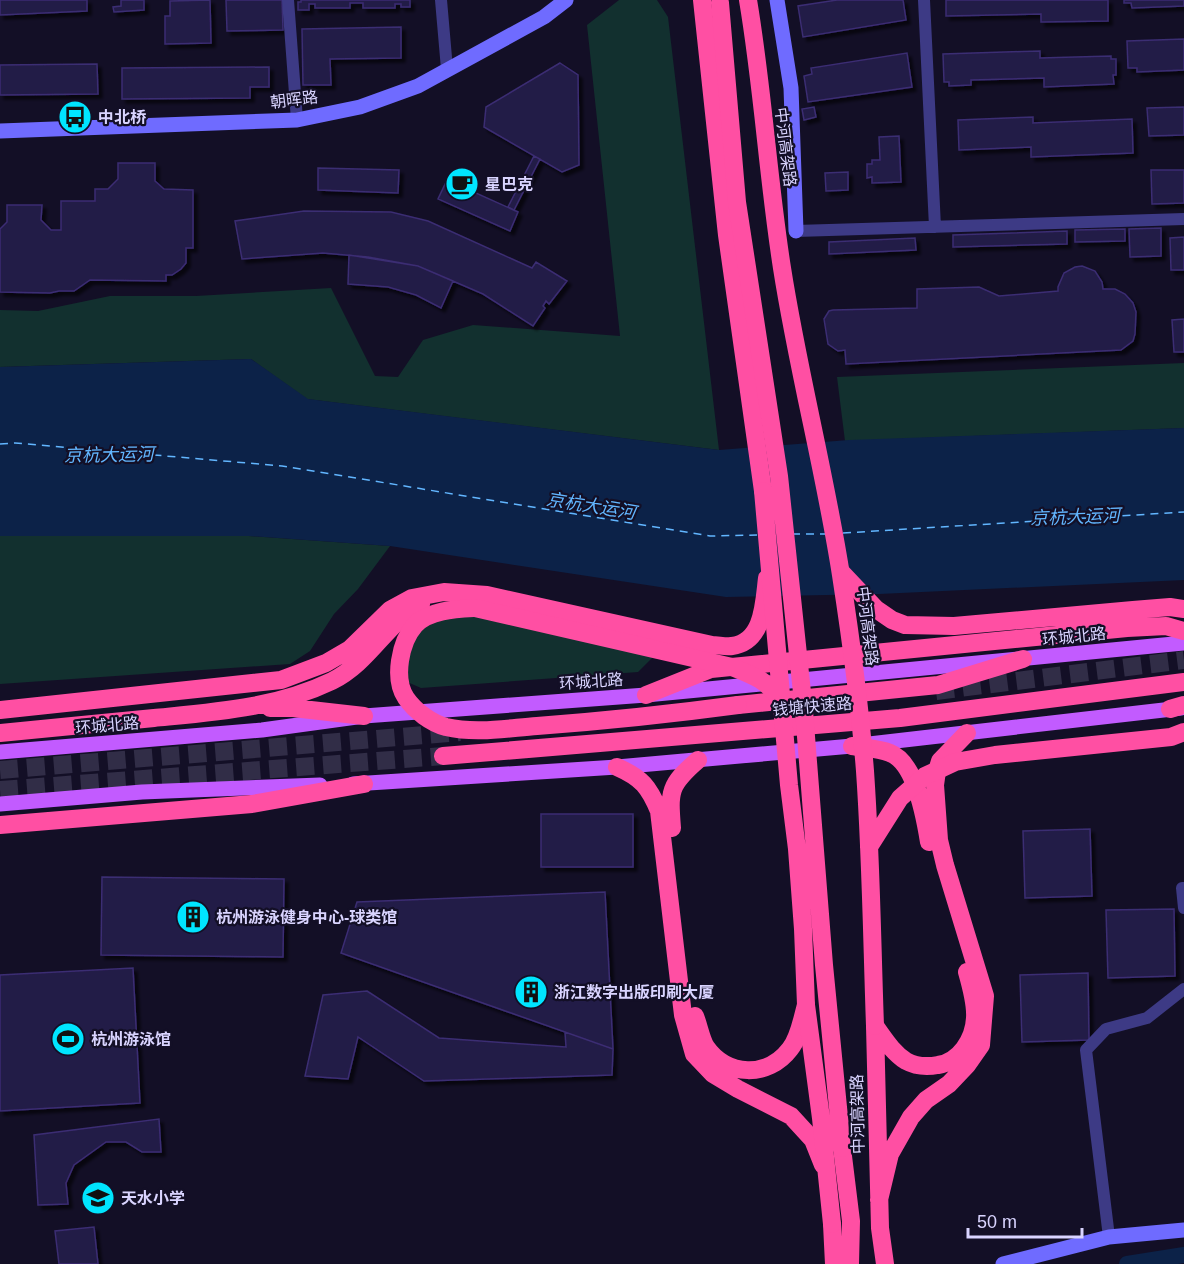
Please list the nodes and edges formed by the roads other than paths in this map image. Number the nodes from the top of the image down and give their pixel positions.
1 (288, 0) edge
2 (441, 0) edge
3 (566, 0) edge
4 (702, 0) edge
5 (748, 0) edge
6 (777, 0) edge
7 (924, 0) edge
8 (720, 2) edge
9 (709, 64) junction
10 (447, 69) junction
11 (297, 120) junction
12 (0, 131) edge
13 (1184, 219) edge
14 (934, 227) junction
15 (796, 231) joint
16 (770, 556) junction
17 (841, 572) junction
18 (444, 592) junction
19 (1184, 609) edge
20 (1184, 631) edge
21 (1184, 643) edge
22 (1023, 659) junction
23 (1184, 682) edge
24 (646, 695) junction
25 (781, 700) junction
26 (1179, 707) edge
27 (248, 709) junction
28 (0, 710) edge
29 (364, 717) junction
30 (1184, 732) edge
31 (0, 733) edge
32 (967, 733) junction
33 (852, 746) junction
34 (0, 752) edge
35 (443, 756) tunnel mouth
36 (698, 760) junction
37 (617, 767) junction
38 (364, 784) junction
39 (0, 804) edge
40 (931, 820) junction
41 (0, 825) edge
42 (869, 847) junction
43 (1183, 888) edge
44 (1184, 908) edge
45 (1184, 989) edge
46 (806, 1005) junction
47 (689, 1014) junction
48 (875, 1026) junction
49 (827, 1177) junction
50 (879, 1200) junction
51 (880, 1228) junction
52 (1184, 1230) edge
53 (1109, 1237) junction
54 (834, 1264) edge
55 (852, 1264) edge
56 (877, 1264) edge
57 (885, 1264) edge
58 (1003, 1264) edge

1 - 11 street
2 - 10 street
3 - 10 street, 朝晖路
4 - 9 highway
5 - 17 highway, 中河高架路, bridge
6 - 15 street
7 - 14 street
8 - 9 highway, bridge
8 - 55 highway, 中河高架路, bridge
9 - 16 highway, bridge
10 - 11 street, 朝晖路
11 - 12 street, 朝晖路
13 - 14 street
14 - 15 street
16 - 18 highway, bridge
16 - 25 highway, bridge
17 - 19 highway
17 - 42 highway, 中河高架路, bridge
18 - 27 highway
18 - 28 highway
20 - 24 highway
21 - 22 main road, 环城北路
22 - 24 main road, 环城北路
22 - 25 highway, bridge
23 - 35 highway, 钱塘快速路
24 - 29 main road, 环城北路
25 - 46 highway, bridge
26 - 32 main road
27 - 29 highway
27 - 31 highway
29 - 34 main road, 环城北路
30 - 42 highway, bridge
32 - 33 main road
32 - 40 highway
33 - 36 main road
33 - 40 highway
36 - 37 main road
36 - 47 highway
37 - 38 main road
37 - 47 highway
38 - 39 main road
38 - 41 highway
40 - 48 highway
40 - 50 highway
42 - 48 highway, 中河高架路, bridge
43 - 44 street
45 - 53 street
46 - 47 highway
46 - 49 highway, bridge
47 - 49 highway, bridge
48 - 50 highway, 中河高架路
49 - 54 highway, bridge
50 - 51 highway, 中河高架路
51 - 56 highway
51 - 57 highway, 中河高架路
52 - 53 street
53 - 58 street

